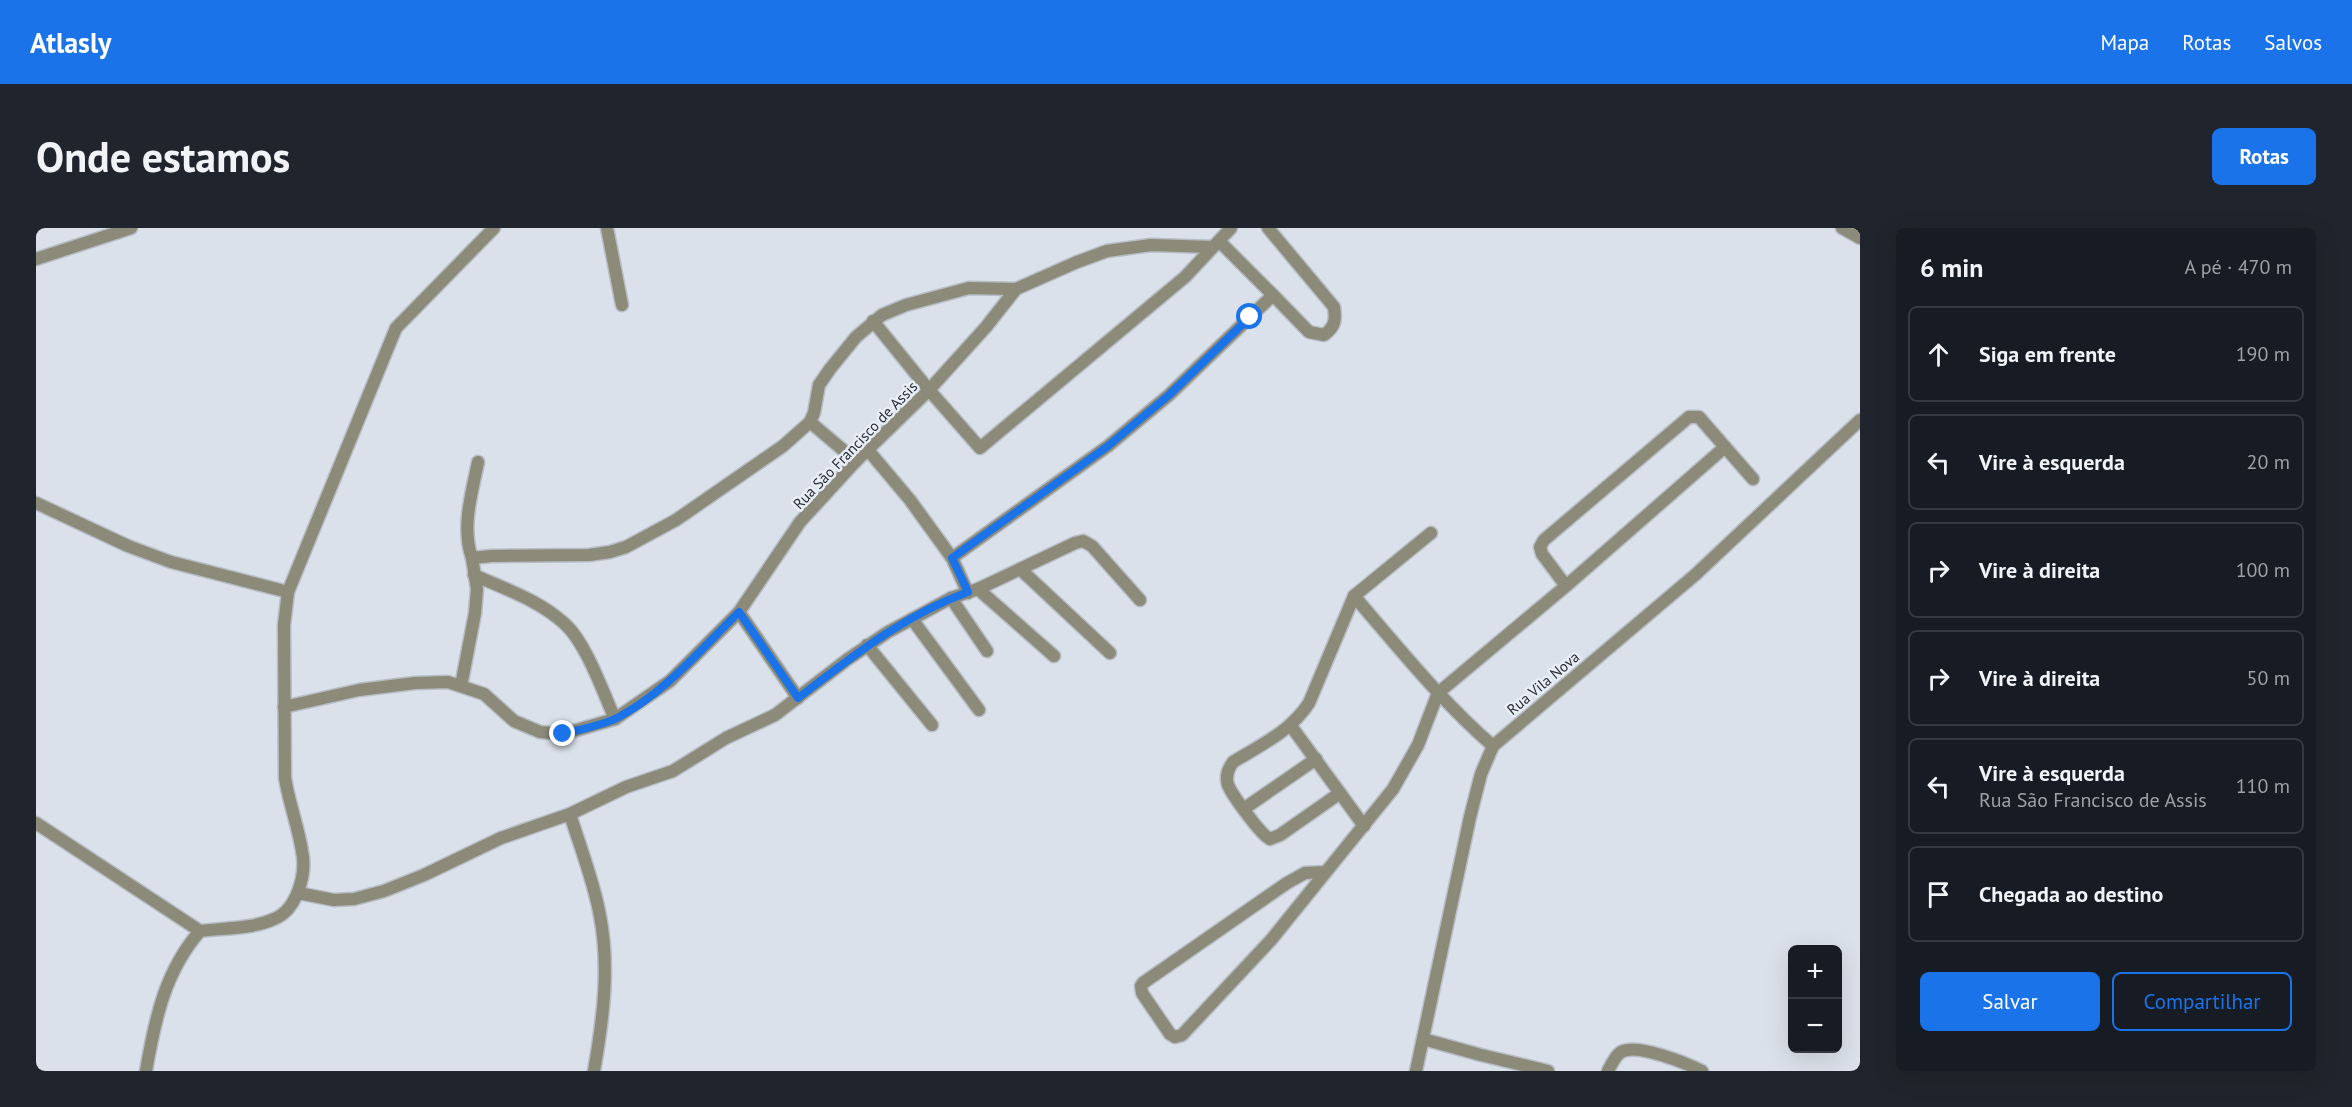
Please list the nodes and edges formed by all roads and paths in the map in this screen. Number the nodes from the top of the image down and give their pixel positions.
1 (129, 228) edge
2 (494, 228) edge
3 (607, 228) edge
4 (1231, 228) edge
5 (1268, 228) edge
6 (1842, 228) edge
7 (1860, 238) edge
8 (1215, 244) junction
9 (36, 259) edge
10 (1016, 289) junction
11 (1273, 295) junction
12 (622, 305) dead end
13 (873, 321) junction
14 (929, 390) junction
15 (1860, 420) edge
16 (810, 422) junction
17 (1725, 447) junction
18 (867, 450) junction
19 (856, 461) junction
20 (478, 462) dead end
21 (1753, 479) dead end
22 (36, 503) edge
23 (1431, 533) dead end
24 (472, 558) junction
25 (952, 558) junction
26 (1020, 569) junction
27 (474, 575) junction
28 (1566, 586) junction
29 (973, 591) junction
30 (288, 592) junction
31 (1354, 596) junction
32 (951, 598) junction
33 (1140, 600) dead end
34 (739, 612) junction
35 (912, 619) junction
36 (867, 645) junction
37 (987, 651) dead end
38 (1110, 653) dead end
39 (1054, 656) dead end
40 (461, 686) junction
41 (1438, 693) junction
42 (798, 698) junction
43 (285, 707) junction
44 (979, 710) dead end
45 (615, 719) junction
46 (932, 725) dead end
47 (1291, 726) junction
48 (1493, 746) junction
49 (1316, 759) junction
50 (1340, 793) junction
51 (1245, 808) junction
52 (570, 814) junction
53 (36, 823) edge
54 (1364, 826) junction
55 (1325, 872) junction
56 (298, 893) junction
57 (200, 930) junction
58 (1424, 1039) junction
59 (146, 1071) edge
60 (594, 1071) edge
61 (1416, 1071) edge
62 (1548, 1071) edge
63 (1608, 1071) edge
64 (1702, 1071) edge

1 - 9 street
2 - 30 street
3 - 12 street
4 - 8 street
5 - 11 street
6 - 7 street
8 - 10 street, Rua São Francisco de Assis
8 - 11 street
8 - 14 street
10 - 13 street
10 - 14 street, Rua São Francisco de Assis
11 - 25 street
13 - 14 street
13 - 16 street
14 - 18 street, Rua São Francisco de Assis
15 - 48 street, Rua Vila Nova
16 - 19 street
16 - 24 street
17 - 21 street
17 - 28 street
17 - 28 street
18 - 19 street, Rua São Francisco de Assis
18 - 25 street
19 - 34 street, Rua São Francisco de Assis
20 - 24 street
22 - 30 street
23 - 31 street
24 - 27 street
25 - 29 street
26 - 29 street
26 - 33 street
26 - 38 street
27 - 40 street
27 - 45 street
28 - 41 street
29 - 32 street
29 - 39 street
30 - 43 street
31 - 41 street
31 - 47 street
32 - 35 street
32 - 37 street
34 - 42 street
34 - 45 street, Rua São Francisco de Assis
35 - 36 street
35 - 44 street
36 - 42 street
36 - 46 street
40 - 43 street, Rua São Francisco de Assis
40 - 45 street, Rua São Francisco de Assis
41 - 48 street
41 - 54 street
42 - 52 street
43 - 56 street
47 - 49 street
47 - 51 street
48 - 58 street, Rua Vila Nova
49 - 50 street
49 - 51 street
50 - 51 street
50 - 54 street
52 - 56 street
52 - 60 street
53 - 57 street
54 - 55 street
55 - 55 street
56 - 57 street
57 - 59 street
58 - 61 street, Rua Vila Nova
58 - 62 street
63 - 64 street

